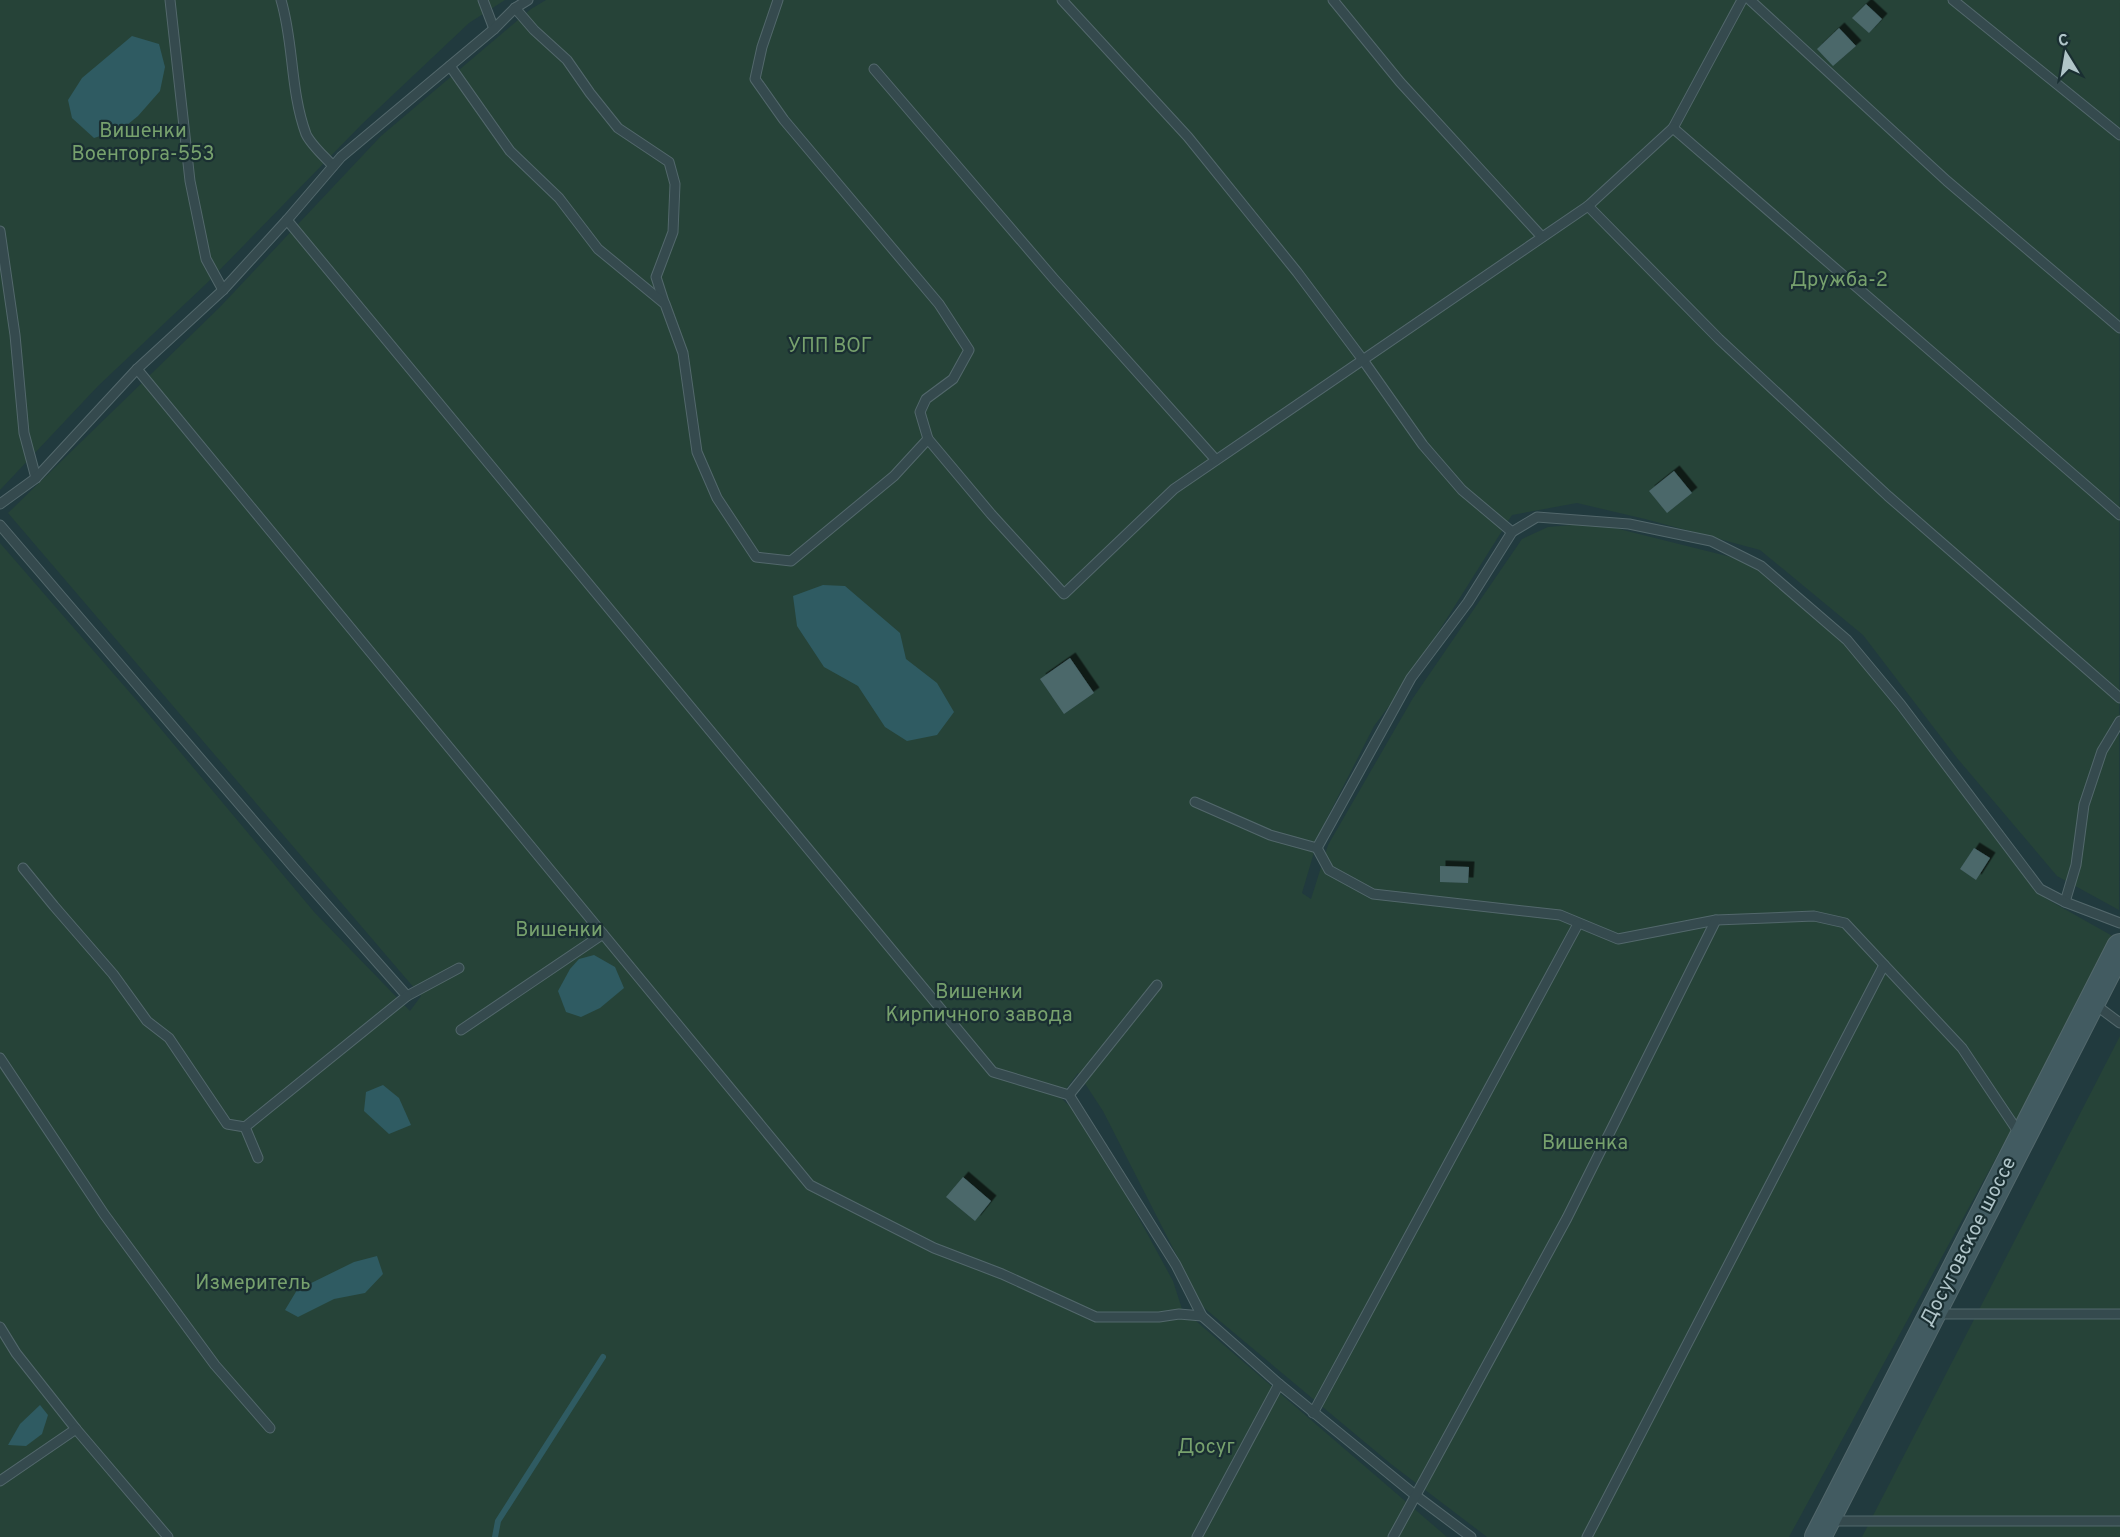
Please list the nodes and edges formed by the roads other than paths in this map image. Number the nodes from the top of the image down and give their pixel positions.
1 (170, 0) edge
2 (281, 0) edge
3 (483, 0) edge
4 (528, 0) edge
5 (778, 0) edge
6 (1062, 0) edge
7 (1333, 0) edge
8 (1742, 0) edge
9 (1750, 0) edge
10 (1953, 0) edge
11 (515, 8) junction
12 (494, 28) junction
13 (450, 66) junction
14 (874, 69) dead end
15 (1673, 128) junction
16 (2120, 135) edge
17 (333, 166) junction
18 (1588, 206) junction
19 (287, 220) junction
20 (0, 231) edge
21 (1542, 237) junction
22 (223, 290) junction
23 (665, 304) junction
24 (2120, 328) edge
25 (1363, 360) junction
26 (137, 369) junction
27 (928, 439) junction
28 (1216, 460) junction
29 (36, 478) junction
30 (0, 504) edge
31 (2120, 514) edge
32 (0, 525) edge
33 (1512, 532) junction
34 (2120, 698) edge
35 (2120, 721) edge
36 (1195, 802) dead end
37 (1317, 848) junction
38 (23, 868) dead end
39 (2066, 902) junction
40 (1716, 920) junction
41 (2120, 923) edge
42 (1578, 924) junction
43 (603, 934) junction
44 (2120, 948) edge
45 (1884, 965) junction
46 (459, 969) dead end
47 (1157, 985) dead end
48 (407, 996) junction
49 (2092, 1002) junction
50 (2120, 1023) edge
51 (461, 1030) dead end
52 (0, 1058) edge
53 (1069, 1095) junction
54 (245, 1127) junction
55 (2022, 1137) junction
56 (258, 1158) dead end
57 (1932, 1314) junction
58 (2120, 1314) edge
59 (1202, 1316) junction
60 (0, 1327) edge
61 (1279, 1384) junction
62 (1313, 1413) junction
63 (270, 1428) dead end
64 (76, 1429) junction
65 (0, 1481) edge
66 (1415, 1495) junction
67 (2120, 1521) edge
68 (1822, 1529) edge
69 (168, 1537) edge
70 (1197, 1537) edge
71 (1393, 1537) edge
72 (1471, 1537) edge
73 (1587, 1537) edge

1 - 22 lane
2 - 17 lane
3 - 12 lane
4 - 11 lane
5 - 27 lane
6 - 25 lane
7 - 21 lane
8 - 15 lane
9 - 24 lane
10 - 16 lane
11 - 12 lane
11 - 23 lane
12 - 13 lane
13 - 17 lane
13 - 23 lane
14 - 28 lane
15 - 18 lane
15 - 31 lane
17 - 19 lane
18 - 21 lane
18 - 34 lane
19 - 22 lane
19 - 53 lane
20 - 29 lane
21 - 25 lane
22 - 26 lane
23 - 27 lane
25 - 28 lane
25 - 33 lane
26 - 29 lane
26 - 43 lane
27 - 28 lane
29 - 30 lane
32 - 48 lane
33 - 37 lane
33 - 39 lane
35 - 39 lane
36 - 37 lane
37 - 42 lane
38 - 54 lane
39 - 41 lane
40 - 42 lane
40 - 45 lane
40 - 66 lane
42 - 62 lane
43 - 51 lane
43 - 59 lane
44 - 49 main road, Досуговское шоссе
45 - 55 lane
45 - 73 lane
46 - 48 lane
47 - 53 lane
48 - 54 lane
49 - 50 lane
49 - 55 main road, Досуговское шоссе
52 - 63 lane
53 - 59 lane
54 - 56 lane
55 - 57 main road, Досуговское шоссе
57 - 58 lane
57 - 68 main road, Досуговское шоссе
59 - 61 lane
60 - 64 lane
61 - 62 lane
61 - 70 lane
62 - 66 lane
64 - 65 lane
64 - 69 lane
66 - 71 lane
66 - 72 lane
67 - 68 lane

